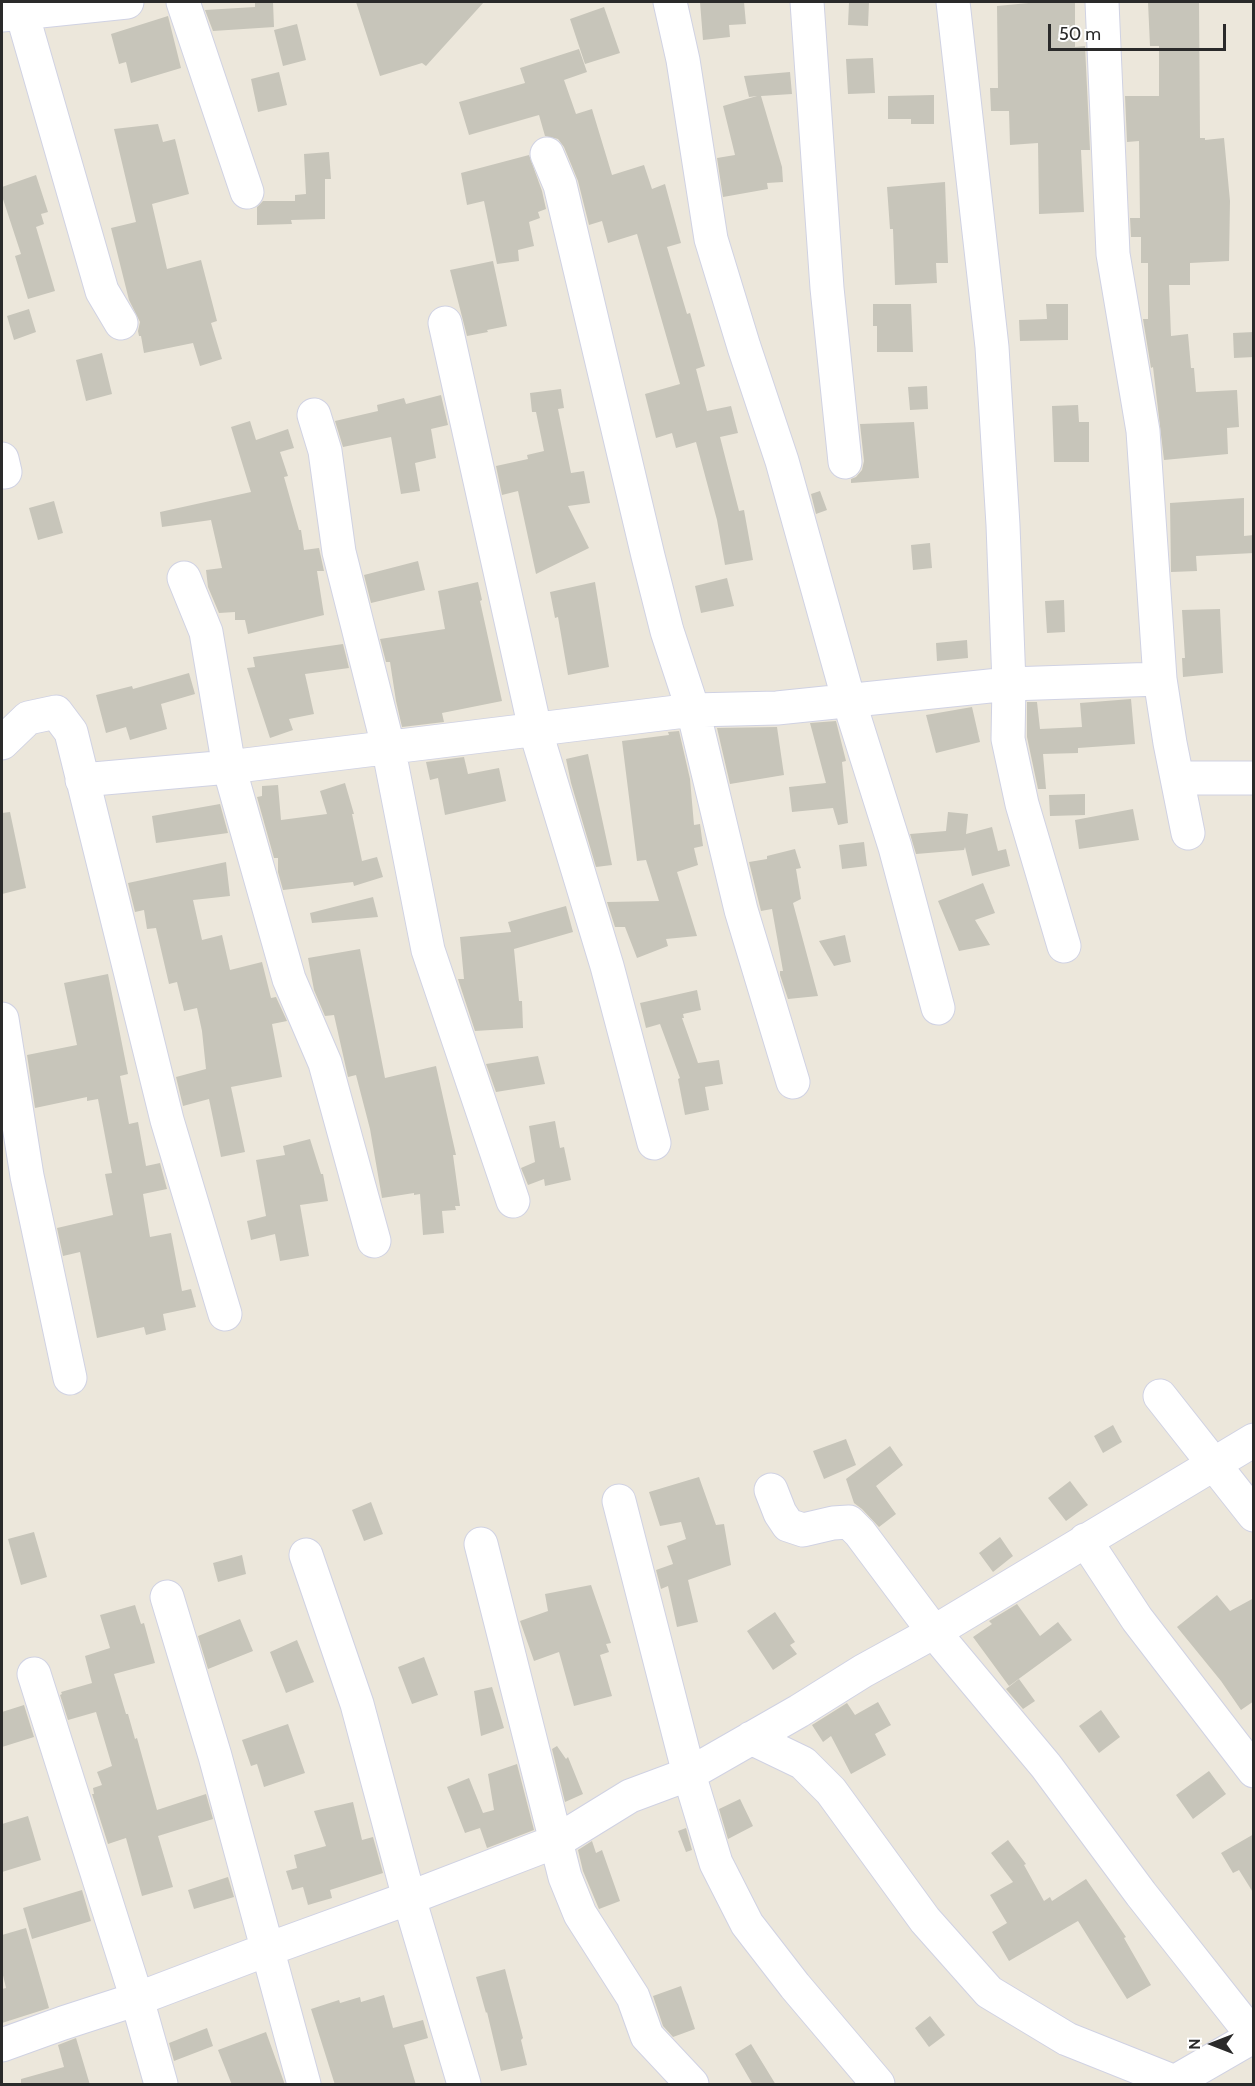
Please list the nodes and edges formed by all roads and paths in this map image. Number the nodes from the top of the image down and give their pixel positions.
1 (127, 2) edge
2 (183, 2) edge
3 (670, 2) edge
4 (807, 2) edge
5 (953, 2) edge
6 (1102, 2) edge
7 (12, 14) edge
8 (547, 154) dead end
9 (247, 192) dead end
10 (121, 323) dead end
11 (445, 323) dead end
12 (314, 415) dead end
13 (845, 462) dead end
14 (184, 578) dead end
15 (1160, 679) junction
16 (1009, 684) junction
17 (849, 701) junction
18 (693, 710) junction
19 (536, 729) junction
20 (2, 743) edge
21 (388, 746) junction
22 (230, 767) junction
23 (1177, 778) junction
24 (1254, 778) edge
25 (82, 780) junction
26 (1188, 833) dead end
27 (1064, 946) dead end
28 (938, 1008) dead end
29 (2, 1019) edge
30 (793, 1082) dead end
31 (654, 1143) dead end
32 (513, 1201) dead end
33 (374, 1241) dead end
34 (225, 1314) dead end
35 (70, 1378) dead end
36 (1160, 1396) dead end
37 (1254, 1440) edge
38 (1212, 1464) junction
39 (771, 1490) dead end
40 (619, 1501) dead end
41 (1254, 1515) edge
42 (1085, 1540) junction
43 (481, 1544) dead end
44 (306, 1555) dead end
45 (167, 1597) dead end
46 (934, 1632) junction
47 (34, 1674) dead end
48 (751, 1738) junction
49 (1254, 1772) edge
50 (689, 1774) junction
51 (557, 1841) junction
52 (409, 1898) junction
53 (266, 1950) junction
54 (137, 1999) junction
55 (1253, 2036) edge
56 (2, 2045) edge
57 (1173, 2083) edge
58 (161, 2085) edge
59 (303, 2085) edge
60 (464, 2085) edge
61 (692, 2085) edge
62 (878, 2085) edge

1 - 7 street
2 - 9 street
3 - 17 street
4 - 13 street
5 - 16 street
6 - 15 street
7 - 10 street
8 - 18 street
11 - 19 street
12 - 21 street
14 - 22 street
15 - 16 street
15 - 23 street
16 - 17 street
16 - 27 street
17 - 18 street
17 - 28 street
18 - 19 street
18 - 30 street
19 - 21 street
19 - 31 street
20 - 25 street
21 - 22 street
21 - 32 street
22 - 25 street
22 - 33 street
23 - 24 street
23 - 26 street
25 - 34 street
29 - 35 street
36 - 38 street
37 - 38 street
38 - 41 street
38 - 42 street
39 - 46 street
40 - 50 street
42 - 46 street
42 - 49 street
43 - 51 street
44 - 52 street
45 - 53 street
46 - 48 street
46 - 55 street
47 - 54 street
48 - 50 street
48 - 57 street
50 - 51 street
50 - 62 street
51 - 52 street
51 - 61 street
52 - 53 street
52 - 60 street
53 - 54 street
53 - 59 street
54 - 56 street
54 - 58 street
55 - 57 street

